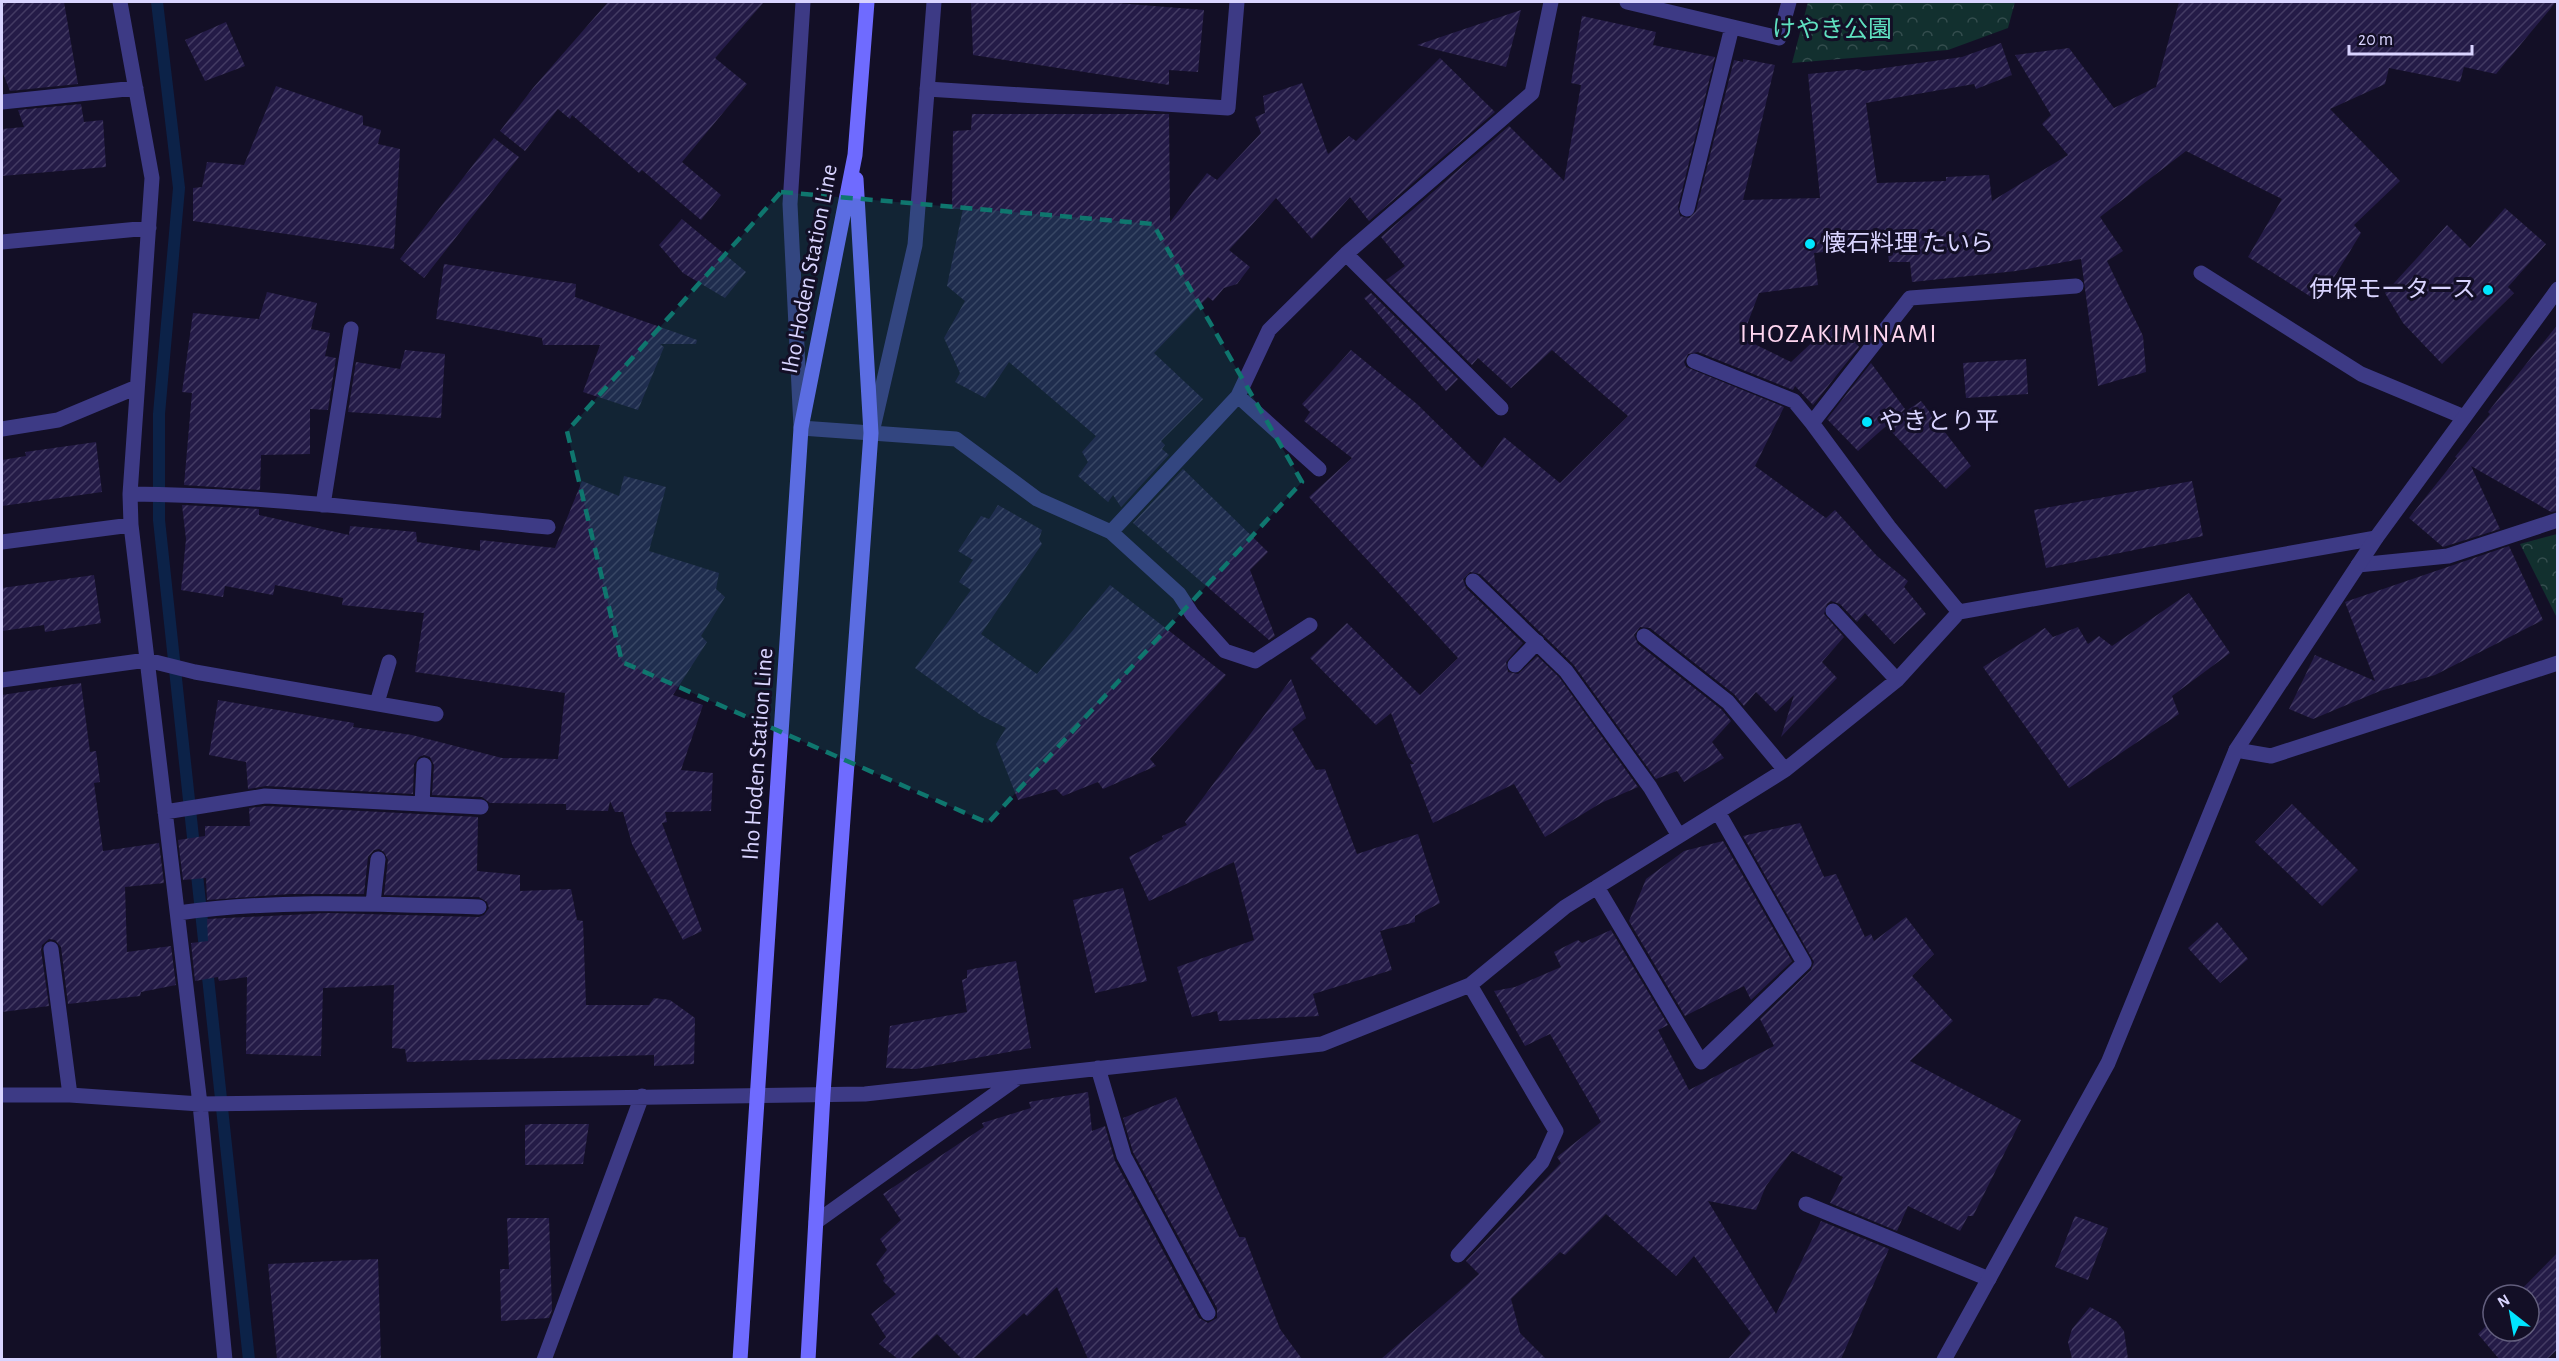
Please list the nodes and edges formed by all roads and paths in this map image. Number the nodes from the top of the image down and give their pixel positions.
1 (120, 2) edge
2 (803, 2) edge
3 (867, 2) edge
4 (934, 2) edge
5 (1238, 2) edge
6 (1551, 2) edge
7 (1627, 2) edge
8 (1789, 2) edge
9 (1732, 27) junction
10 (136, 88) junction
11 (927, 88) junction
12 (2, 102) edge
13 (855, 155) junction
14 (1687, 210) dead end
15 (149, 228) junction
16 (2, 242) edge
17 (1346, 254) junction
18 (2201, 273) dead end
19 (2076, 286) dead end
20 (2558, 289) edge
21 (351, 328) dead end
22 (1694, 361) dead end
23 (137, 387) junction
24 (1238, 396) junction
25 (1501, 408) dead end
26 (2464, 417) junction
27 (1812, 423) junction
28 (801, 428) junction
29 (2, 429) edge
30 (871, 433) junction
31 (1319, 469) dead end
32 (130, 494) junction
33 (323, 505) junction
34 (2558, 520) edge
35 (131, 525) junction
36 (548, 528) dead end
37 (1111, 532) junction
38 (2376, 538) junction
39 (2, 542) edge
40 (2358, 565) junction
41 (1473, 581) dead end
42 (1833, 611) dead end
43 (1959, 612) junction
44 (1310, 625) dead end
45 (1644, 636) dead end
46 (1537, 642) junction
47 (147, 660) junction
48 (389, 662) dead end
49 (2558, 663) edge
50 (1515, 665) dead end
51 (2, 680) edge
52 (1897, 680) junction
53 (377, 703) junction
54 (436, 714) dead end
55 (2236, 750) junction
56 (424, 765) dead end
57 (1785, 770) junction
58 (422, 804) junction
59 (481, 807) dead end
60 (165, 812) junction
61 (1718, 812) junction
62 (1679, 836) junction
63 (378, 859) dead end
64 (1597, 887) junction
65 (373, 903) junction
66 (479, 907) dead end
67 (178, 913) junction
68 (51, 949) dead end
69 (1470, 985) junction
70 (1098, 1068) junction
71 (1018, 1077) junction
72 (759, 1094) junction
73 (823, 1094) junction
74 (2, 1095) edge
75 (70, 1095) junction
76 (642, 1096) junction
77 (200, 1104) junction
78 (1806, 1204) dead end
79 (816, 1222) junction
80 (1458, 1255) dead end
81 (1989, 1279) junction
82 (1208, 1313) dead end
83 (225, 1359) edge
84 (544, 1359) edge
85 (740, 1359) edge
86 (808, 1359) edge
87 (1944, 1359) edge

1 - 10 street
2 - 28 street
3 - 13 main road, Iho Hoden Station Line
4 - 11 street
5 - 11 street
6 - 17 street
7 - 9 street
8 - 9 street
9 - 14 street
10 - 12 street
10 - 15 street
11 - 30 street
13 - 28 main road, Iho Hoden Station Line
13 - 30 main road, Iho Hoden Station Line
15 - 16 street
15 - 23 street
17 - 24 street
17 - 25 street
18 - 26 street
19 - 27 street
20 - 26 street
21 - 33 street
22 - 27 street
23 - 29 street
23 - 32 street
24 - 31 street
24 - 37 street
26 - 38 street
27 - 43 street
28 - 30 street
28 - 72 main road, Iho Hoden Station Line
30 - 37 street
30 - 73 main road, Iho Hoden Station Line
32 - 33 street
32 - 35 street
33 - 36 street
34 - 40 street
35 - 39 street
35 - 47 street
37 - 44 street
38 - 40 street
38 - 43 street
40 - 55 street
41 - 46 street
42 - 52 street
43 - 52 street
45 - 57 street
46 - 50 street
46 - 62 street
47 - 51 street
47 - 53 street
47 - 60 street
48 - 53 street
49 - 55 street
52 - 57 street
53 - 54 street
55 - 81 street
56 - 58 street
57 - 61 street
58 - 59 street
58 - 60 street
60 - 67 street
61 - 62 street
61 - 64 street
62 - 64 street
63 - 65 street
64 - 69 street
65 - 66 street
65 - 67 street
67 - 77 street
68 - 75 street
69 - 70 street
69 - 80 street
70 - 71 street
70 - 82 street
71 - 73 street
71 - 79 street
72 - 73 street
72 - 76 street
72 - 85 main road, Iho Hoden Station Line
73 - 79 main road, Iho Hoden Station Line
74 - 75 street
75 - 77 street
76 - 77 street
76 - 84 street
77 - 83 street
78 - 81 street
79 - 86 main road, Iho Hoden Station Line
81 - 87 street

